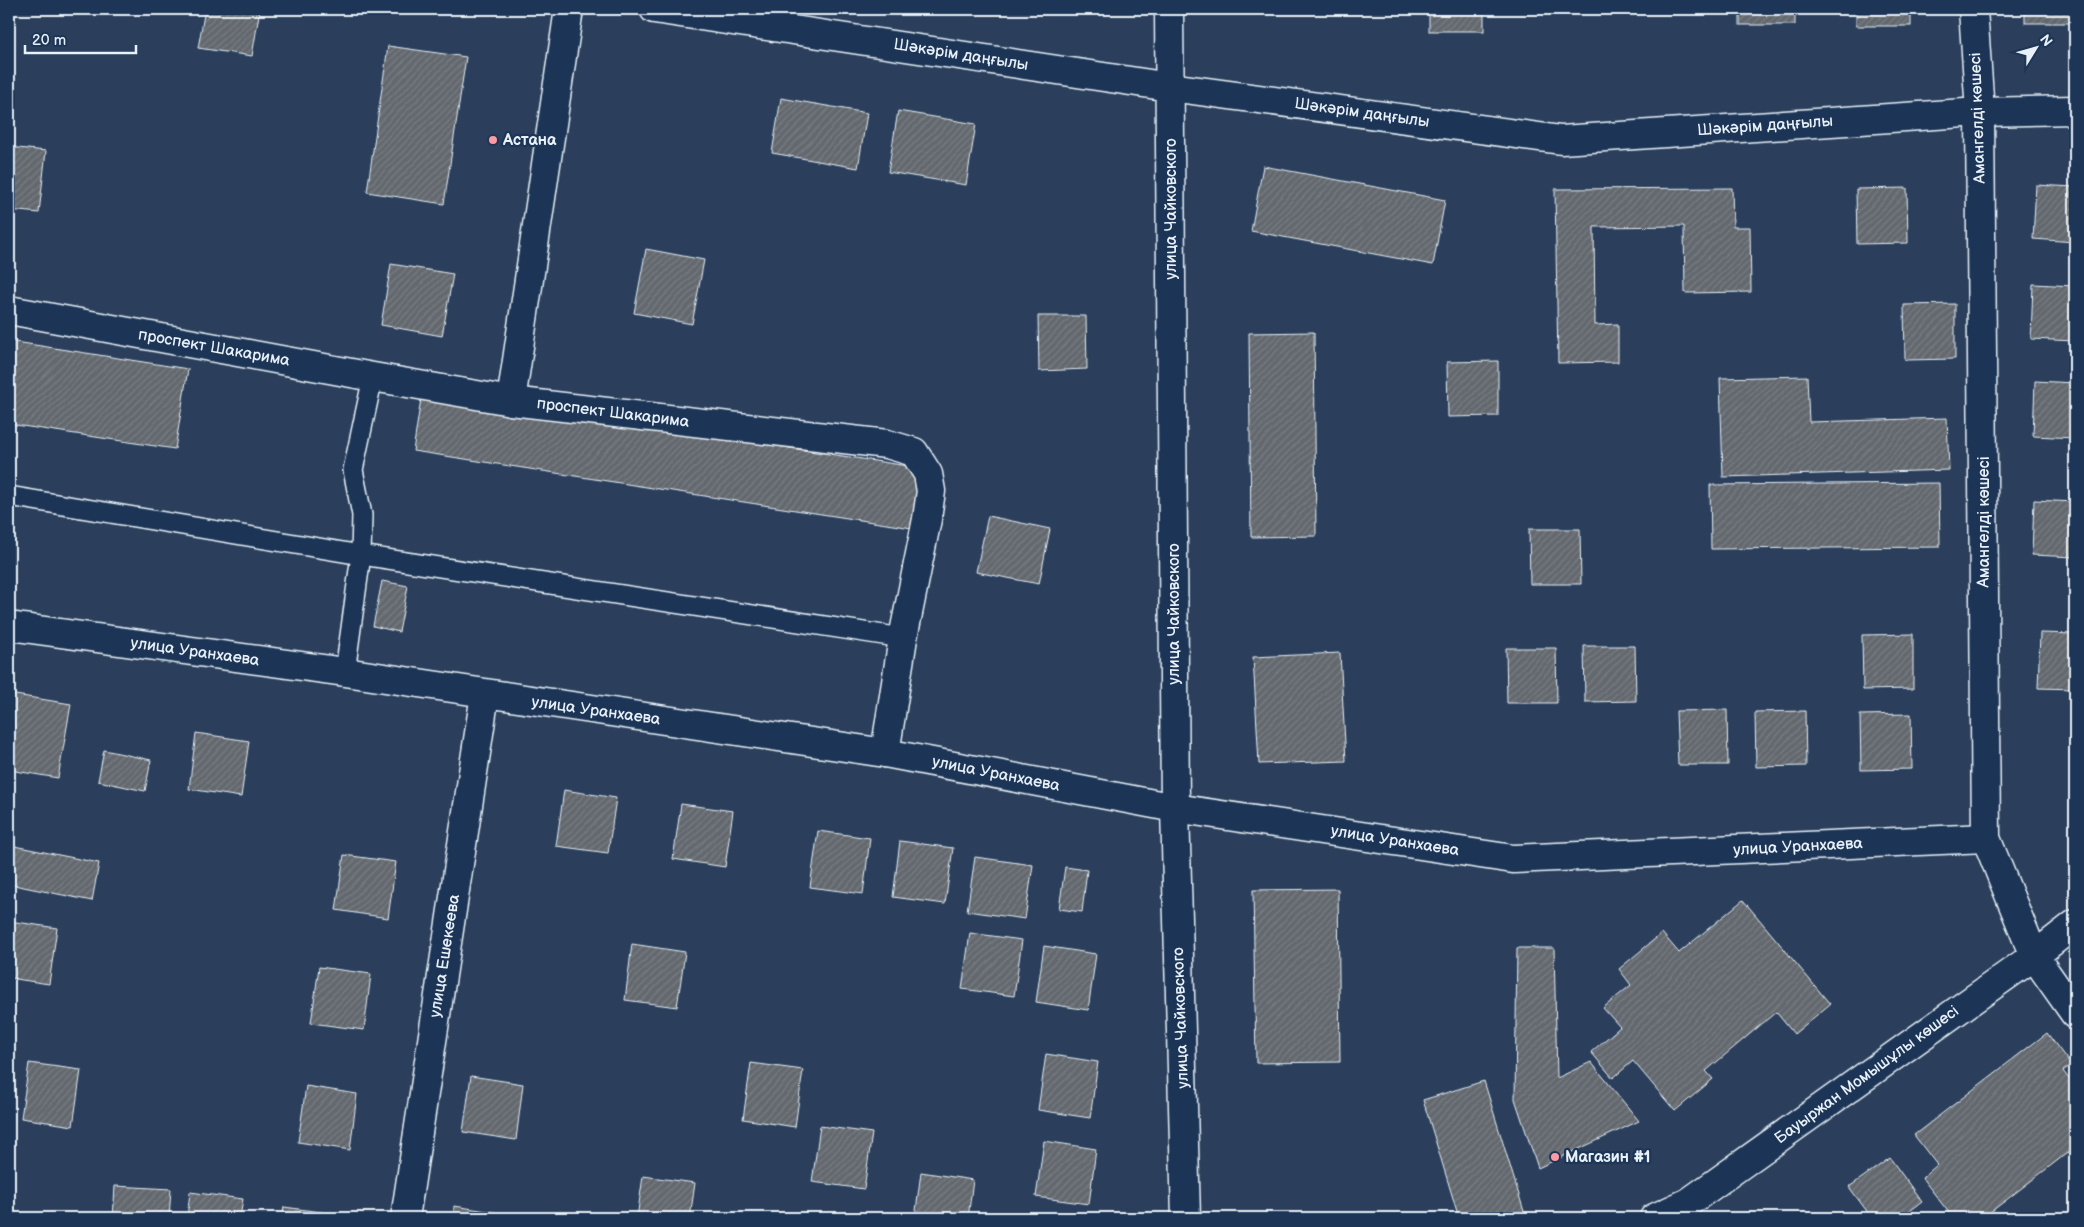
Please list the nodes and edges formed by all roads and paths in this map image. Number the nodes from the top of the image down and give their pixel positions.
1 (569, 9) edge
2 (654, 9) edge
3 (1169, 9) edge
4 (1973, 9) edge
5 (1170, 87) junction
6 (2075, 110) edge
7 (1980, 112) junction
8 (9, 310) edge
9 (373, 377) junction
10 (511, 401) junction
11 (9, 496) edge
12 (361, 555) junction
13 (9, 626) edge
14 (903, 638) junction
15 (345, 672) junction
16 (485, 694) junction
17 (885, 753) junction
18 (1175, 808) junction
19 (1986, 838) junction
20 (2075, 924) edge
21 (2034, 956) junction
22 (2075, 1014) edge
23 (405, 1218) edge
24 (1186, 1218) edge
25 (1654, 1218) edge

1 - 10 street
2 - 5 street, Шәкәрім даңғылы
3 - 5 street, улица Чайковского
4 - 7 street, Амангелді көшесі
5 - 7 street, Шәкәрім даңғылы
5 - 18 street, улица Чайковского
6 - 7 street, Шәкәрім даңғылы
7 - 19 street, Амангелді көшесі
8 - 9 street, проспект Шакарима
9 - 10 street, проспект Шакарима
9 - 12 lane
10 - 14 street, проспект Шакарима
11 - 12 lane
12 - 14 lane
12 - 15 lane
13 - 15 street, улица Уранхаева
14 - 17 street, проспект Шакарима
15 - 16 street, улица Уранхаева
16 - 17 street, улица Уранхаева
16 - 23 street, улица Ешекеева
17 - 18 street, улица Уранхаева
18 - 19 street, улица Уранхаева
18 - 24 street, улица Чайковского
19 - 21 street, Амангелді көшесі
20 - 21 street, Бауыржан Момышұлы көшесі
21 - 22 street, Амангелді көшесі
21 - 25 street, Бауыржан Момышұлы көшесі

